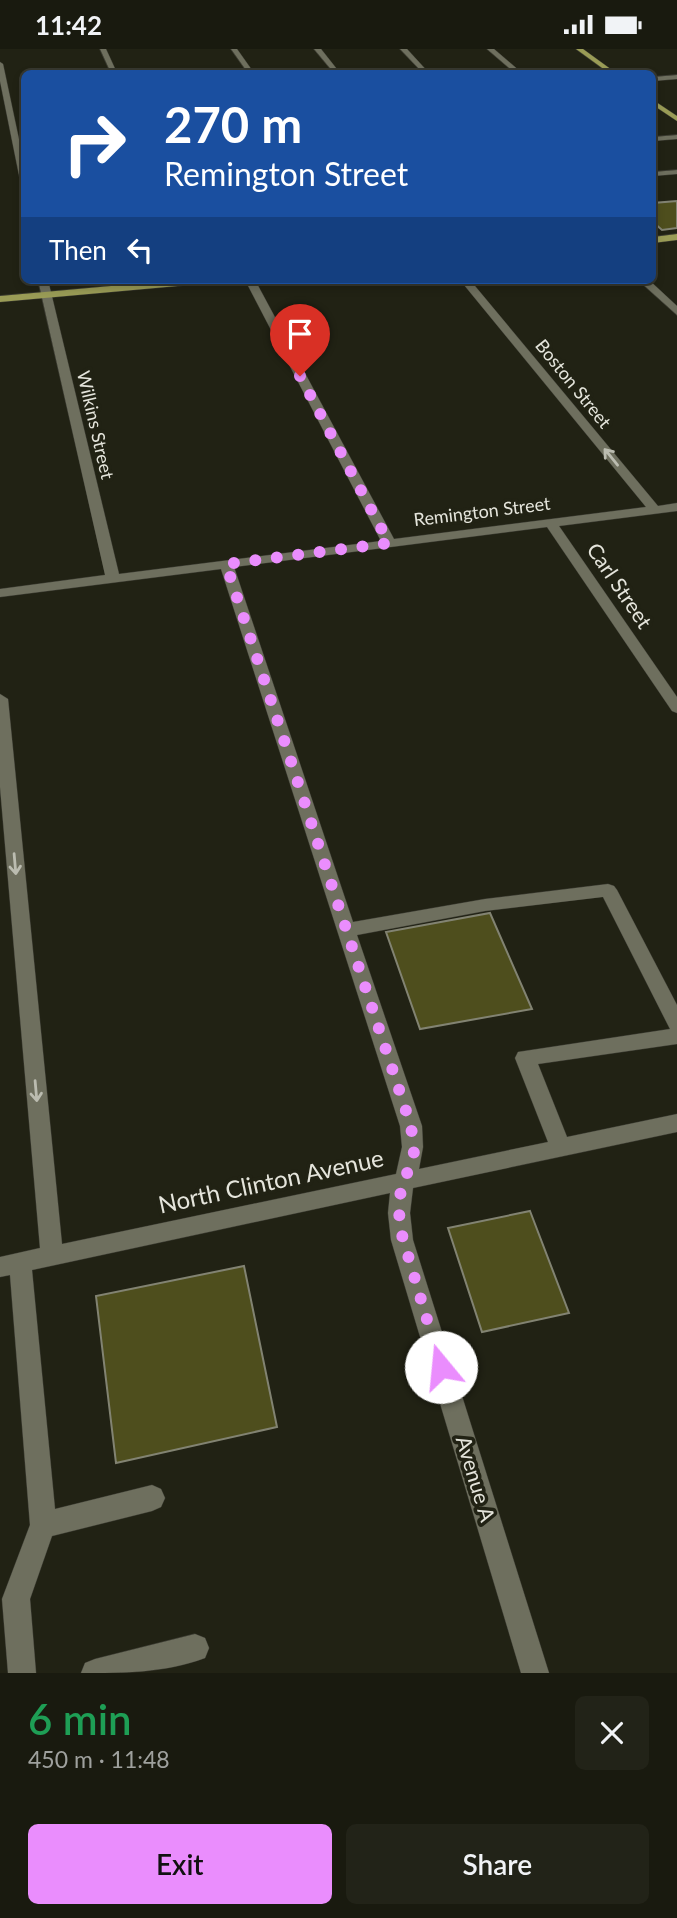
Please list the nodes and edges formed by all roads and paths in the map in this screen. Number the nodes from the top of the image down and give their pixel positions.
1 (103, 49) edge
2 (234, 49) edge
3 (317, 49) edge
4 (403, 49) edge
5 (490, 49) edge
6 (579, 49) edge
7 (0, 64) edge
8 (113, 70) edge
9 (249, 70) edge
10 (334, 70) edge
11 (423, 70) edge
12 (515, 70) edge
13 (609, 70) edge
14 (677, 77) edge
15 (664, 78) junction
16 (656, 79) edge
17 (677, 87) edge
18 (656, 106) edge
19 (677, 119) edge
20 (21, 120) edge
21 (12, 121) junction
22 (677, 137) edge
23 (656, 139) edge
24 (21, 165) edge
25 (677, 172) edge
26 (656, 174) edge
27 (677, 237) edge
28 (656, 240) edge
29 (44, 284) edge
30 (167, 284) edge
31 (252, 284) edge
32 (468, 284) edge
33 (647, 284) edge
34 (46, 295) junction
35 (0, 299) edge
36 (677, 312) edge
37 (677, 506) edge
38 (654, 509) junction
39 (550, 523) junction
40 (389, 543) junction
41 (226, 564) junction
42 (113, 579) junction
43 (0, 593) edge
44 (0, 699) edge
45 (677, 708) edge
46 (347, 930) junction
47 (677, 1024) edge
48 (677, 1035) edge
49 (677, 1123) edge
50 (561, 1148) junction
51 (405, 1181) junction
52 (51, 1256) junction
53 (10, 1265) edge
54 (152, 1498) dead end
55 (43, 1525) junction
56 (195, 1648) dead end
57 (22, 1673) edge
58 (95, 1673) edge
59 (535, 1673) edge

1 - 8 street
2 - 9 street
3 - 10 street
4 - 11 street
5 - 12 street
6 - 13 main road
7 - 21 street
14 - 15 street
15 - 16 street
15 - 17 street
18 - 19 main road
20 - 21 street
21 - 24 street
22 - 23 street
25 - 26 street
27 - 28 main road
29 - 34 street, Wilkins Street
30 - 34 main road
31 - 40 street
38 -> 32 street, Boston Street
33 - 36 street
34 - 35 main road
34 - 42 street, Wilkins Street
37 - 38 street, Remington Street
38 - 39 street, Remington Street
39 - 40 street, Remington Street
39 - 45 street, Carl Street
40 - 41 street, Remington Street
41 - 42 street, Remington Street
41 - 46 street, Avenue A
42 - 43 street, Remington Street
44 -> 52 street
46 - 47 street
46 - 51 street, Avenue A
48 - 50 street
49 - 50 street, North Clinton Avenue
50 - 51 street, North Clinton Avenue
51 - 52 street, North Clinton Avenue
51 - 59 street, Avenue A
52 - 53 street, North Clinton Avenue
53 - 55 street
54 - 55 street
55 - 57 street
56 - 58 street

